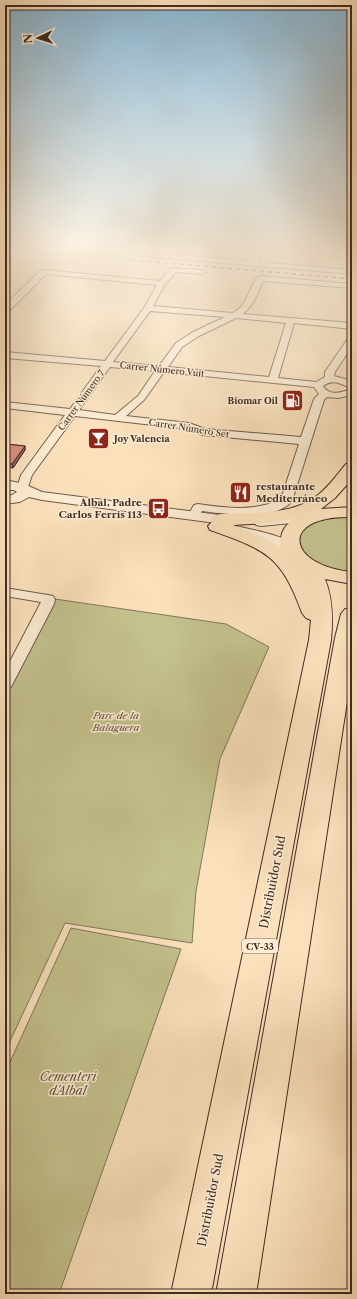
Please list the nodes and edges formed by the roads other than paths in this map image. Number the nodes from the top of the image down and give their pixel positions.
1 (148, 308) edge
2 (155, 309) edge
3 (243, 309) edge
4 (236, 316) junction
5 (291, 321) junction
6 (352, 326) edge
7 (352, 339) edge
8 (5, 355) edge
9 (107, 364) junction
10 (161, 369) junction
11 (272, 380) junction
12 (331, 380) junction
13 (349, 382) edge
14 (318, 385) junction
15 (352, 392) edge
16 (325, 393) junction
17 (341, 395) junction
18 (352, 401) edge
19 (5, 405) edge
20 (72, 412) junction
21 (117, 418) junction
22 (306, 441) junction
23 (352, 468) edge
24 (352, 476) edge
25 (16, 489) edge
26 (328, 512) junction
27 (352, 512) edge
28 (193, 517) junction
29 (307, 518) junction
30 (218, 523) junction
31 (291, 548) junction
32 (308, 566) junction
33 (352, 578) edge
34 (5, 592) edge
35 (343, 630) edge
36 (5, 684) edge
37 (191, 1294) edge
38 (236, 1294) edge

1 - 9 street, Carrer Número 7
2 - 4 street
3 - 4 street
4 - 5 street
4 - 10 street
5 - 6 street
5 - 11 street
7 - 12 street
8 - 9 street, Carrer Número Vuit
9 - 10 street, Carrer Número Vuit
9 - 20 street, Carrer Número 7
10 - 11 street, Carrer Número Vuit
10 - 21 street
11 - 14 street, Carrer Número Vuit
12 - 13 street
12 - 14 street
14 - 16 street
15 - 17 street
16 - 17 street
16 - 22 street
17 - 18 street
19 - 20 street, Carrer Número Set
20 - 21 street, Carrer Número Set
20 - 25 street, Carrer Número 7
21 - 22 street, Carrer Número Set
22 - 28 street
23 - 30 highway
24 - 26 highway
25 - 28 street
25 - 30 street
26 - 27 highway
26 - 29 highway
28 - 30 street
29 - 30 street
29 - 31 highway
30 - 31 street
30 - 35 highway
31 - 32 highway, CV-33
32 - 33 highway, CV-33
32 - 35 highway, Distribuïdor Sud / CV-33
34 - 36 street
35 - 37 highway, Distribuïdor Sud / CV-33
35 - 38 highway, Distribuïdor Sud / CV-33

